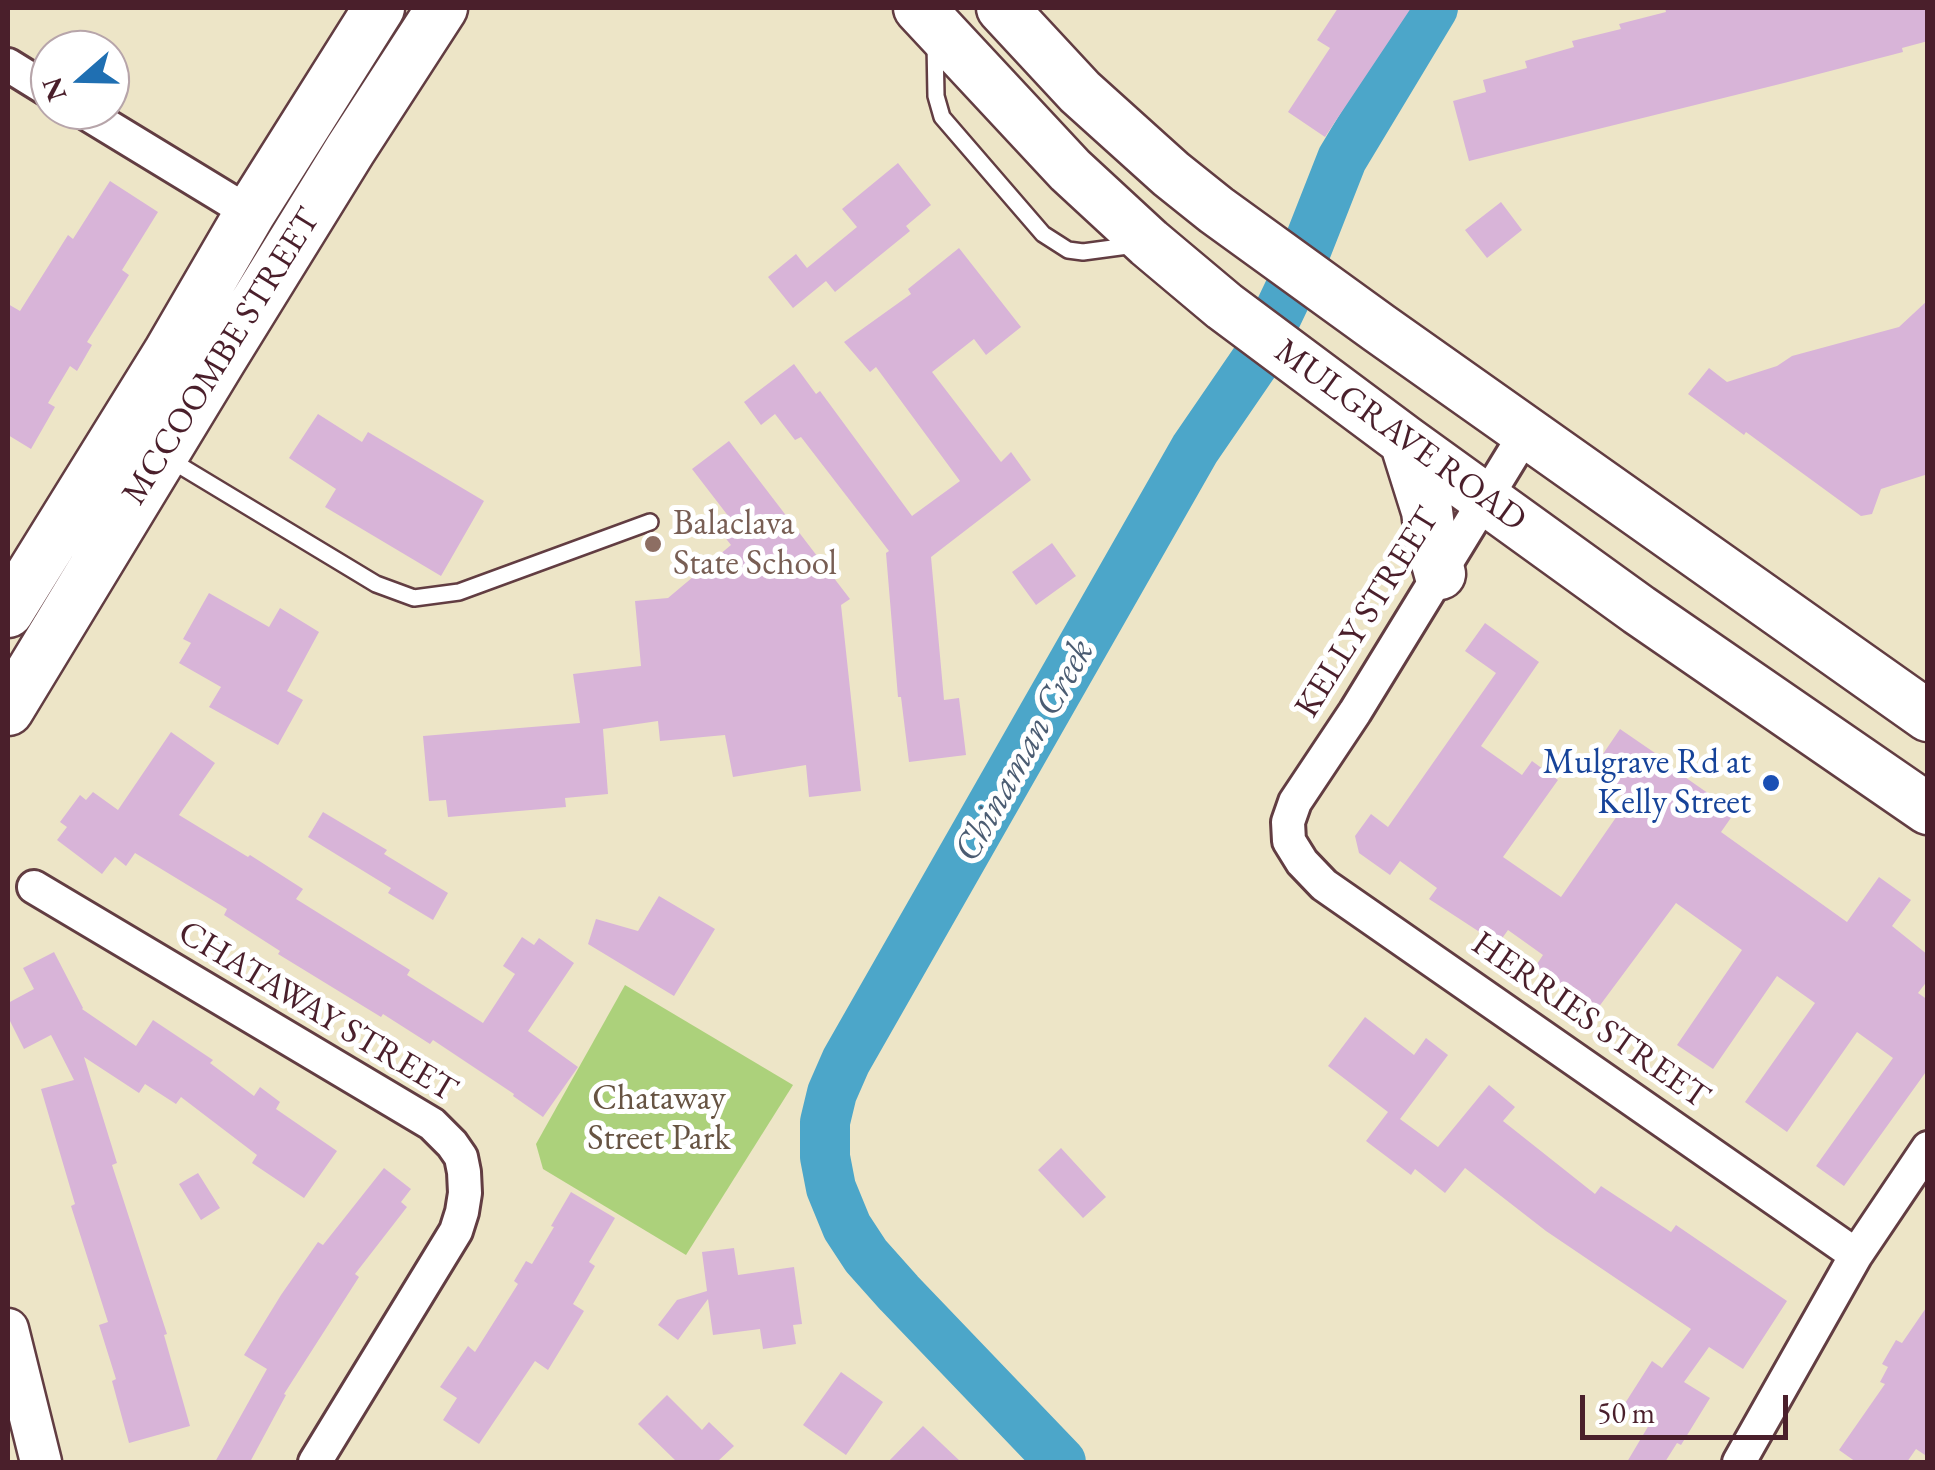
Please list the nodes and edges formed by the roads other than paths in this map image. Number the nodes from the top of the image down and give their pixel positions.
1 (379, 8) edge
2 (442, 8) edge
3 (1002, 8) edge
4 (927, 16) edge
5 (8, 65) edge
6 (30, 79) edge
7 (114, 130) edge
8 (250, 214) junction
9 (1149, 243) junction
10 (1528, 431) junction
11 (1405, 441) junction
12 (151, 457) junction
13 (1486, 500) junction
14 (650, 522) dead end
15 (64, 555) dead end
16 (1440, 574) junction
17 (9, 609) edge
18 (18, 692) edge
19 (1928, 716) edge
20 (8, 720) edge
21 (1928, 809) edge
22 (1288, 841) joint
23 (34, 888) dead end
24 (1928, 1148) edge
25 (1856, 1255) junction
26 (8, 1329) edge
27 (41, 1462) edge
28 (316, 1462) edge
29 (1739, 1462) edge

1 - 8 main road, MCCOOMBE STREET
2 - 12 main road, MCCOOMBE STREET
3 - 10 main road
4 - 9 main road, MULGRAVE ROAD
4 - 9 lane
5 - 6 street
7 - 8 street
8 - 17 main road, MCCOOMBE STREET
9 - 11 main road, MULGRAVE ROAD
10 - 13 street, KELLY STREET
10 - 19 main road
11 - 13 main road, MULGRAVE ROAD
11 - 16 main road
12 - 14 lane
12 - 18 main road, MCCOOMBE STREET
13 - 16 street, KELLY STREET
13 - 21 main road, MULGRAVE ROAD
15 - 17 lane
16 - 22 street, KELLY STREET
18 - 20 street
22 - 25 street, HERRIES STREET
23 - 28 street, CHATAWAY STREET
24 - 25 street
25 - 29 street
26 - 27 street

